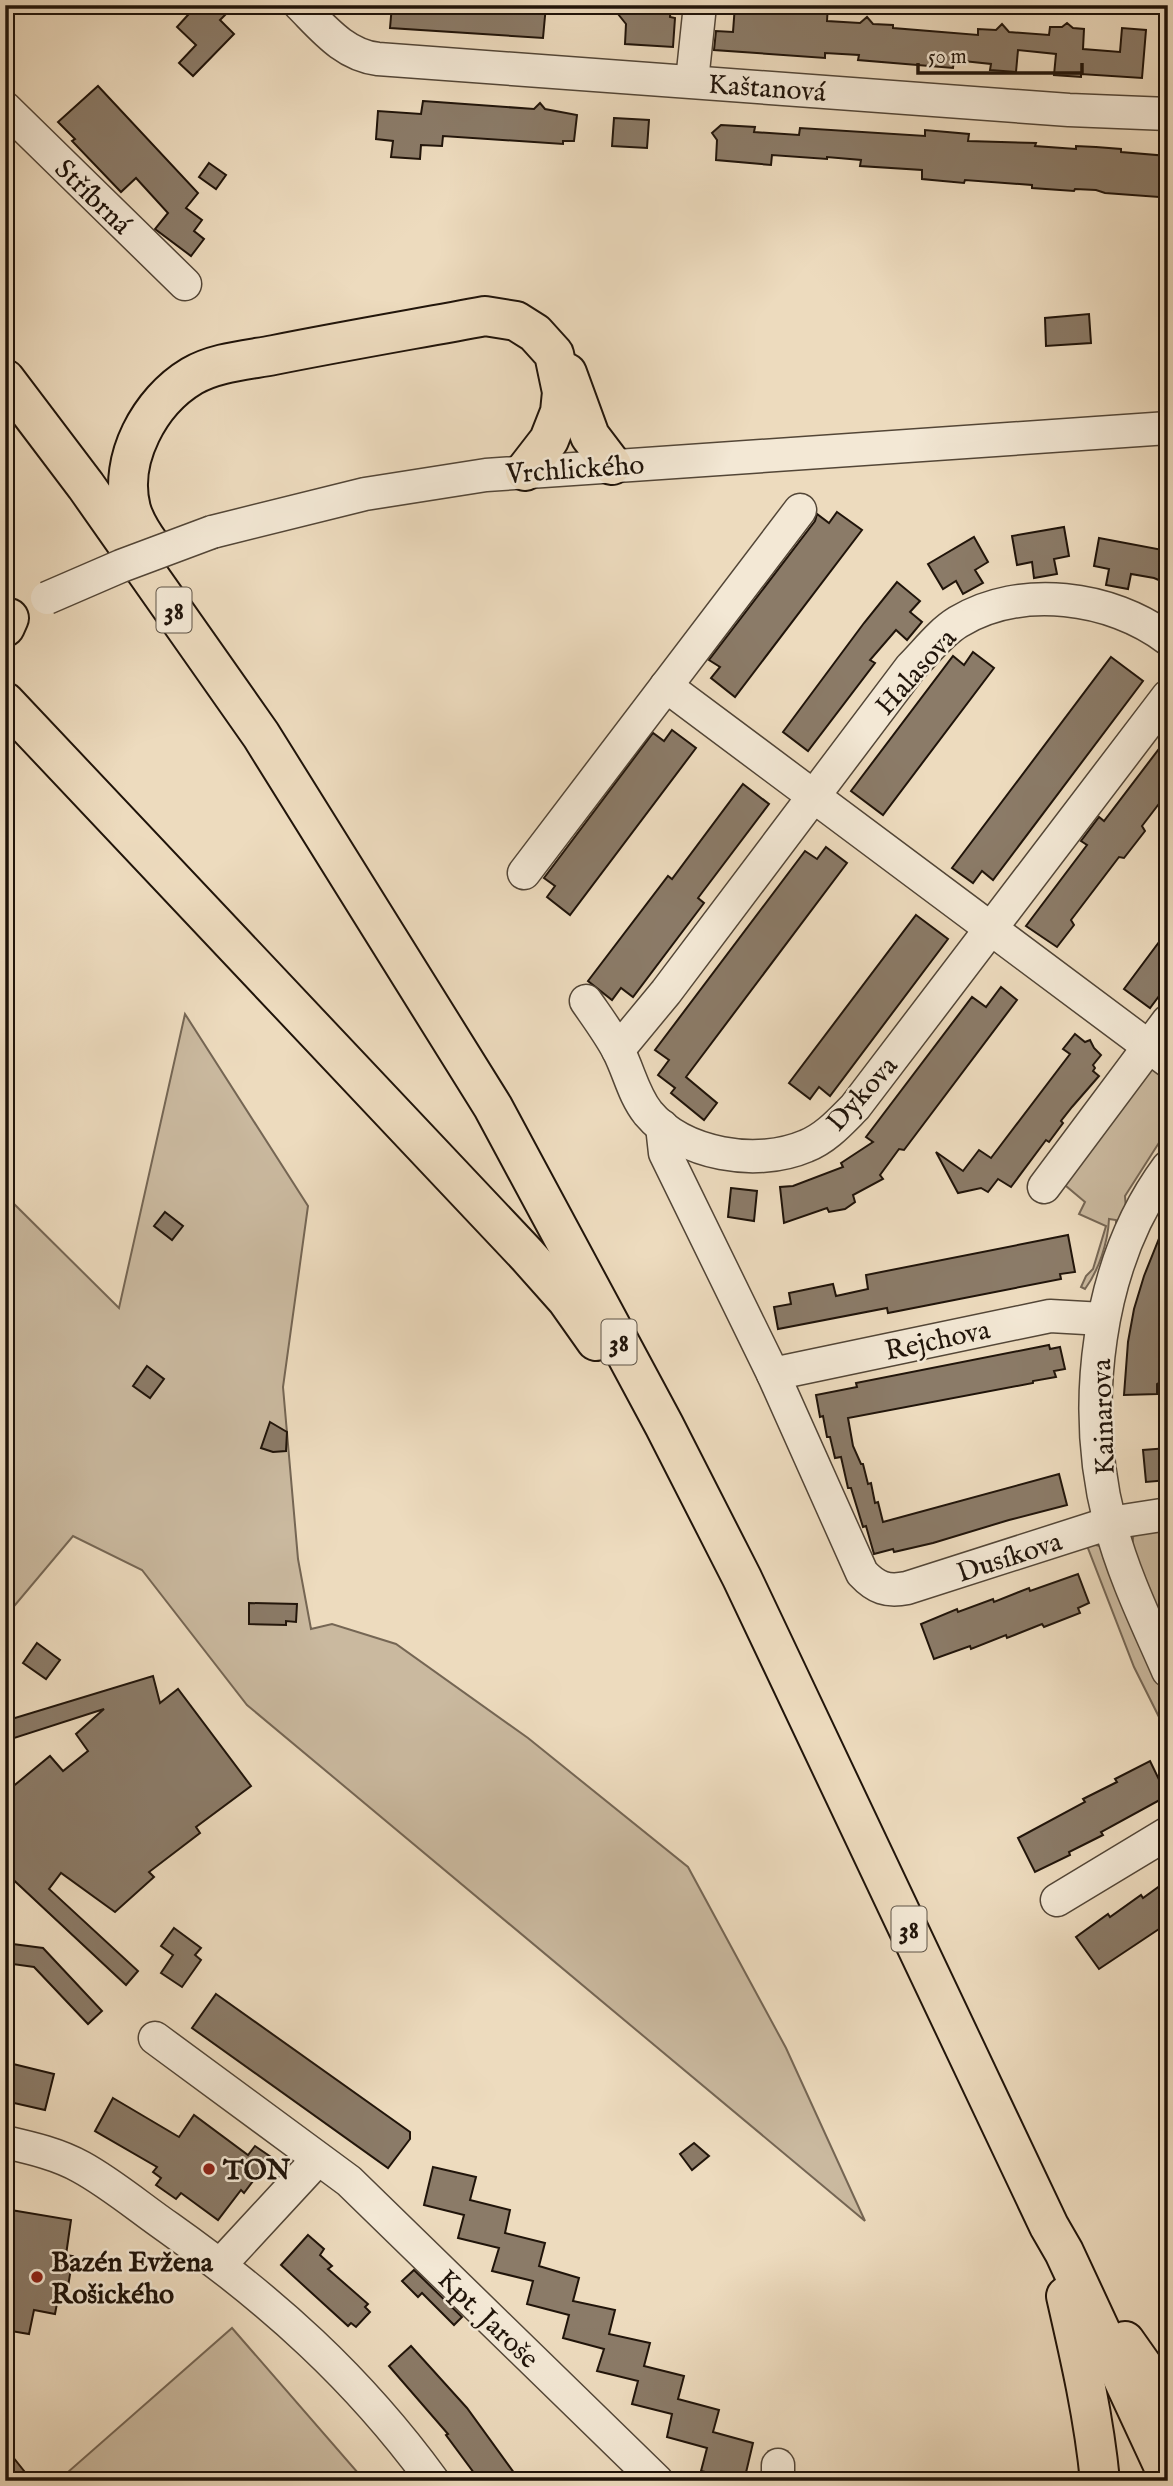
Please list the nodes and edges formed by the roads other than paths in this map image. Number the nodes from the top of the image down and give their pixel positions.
1 (300, 5) edge
2 (700, 5) edge
3 (692, 81) junction
4 (5, 108) edge
5 (1168, 114) edge
6 (185, 284) dead end
7 (554, 354) junction
8 (5, 379) edge
9 (1168, 428) edge
10 (612, 465) junction
11 (525, 471) junction
12 (800, 510) dead end
13 (6, 621) edge
14 (1168, 639) edge
15 (666, 686) junction
16 (1168, 696) edge
17 (5, 702) edge
18 (261, 735) junction
19 (814, 796) junction
20 (524, 873) dead end
21 (990, 930) junction
22 (586, 1001) dead end
23 (1168, 1021) edge
24 (618, 1051) junction
25 (1158, 1054) edge
26 (662, 1126) junction
27 (1168, 1167) edge
28 (1044, 1187) dead end
29 (1103, 1319) junction
30 (773, 1374) junction
31 (1168, 1514) edge
32 (1110, 1523) junction
33 (742, 1578) junction
34 (1168, 1671) edge
35 (1168, 1833) edge
36 (1057, 1900) dead end
37 (155, 2038) dead end
38 (5, 2142) edge
39 (318, 2159) junction
40 (1056, 2239) junction
41 (220, 2265) junction
42 (1168, 2402) edge
43 (1168, 2476) edge
44 (433, 2481) edge
45 (657, 2481) edge
46 (1100, 2481) edge

1 - 3 street, Kaštanová
2 - 3 street
3 - 5 street, Kaštanová
4 - 6 street, Stříbrná
7 - 10 main road
7 - 11 main road
7 - 18 main road
8 - 18 main road, 38
9 - 10 street, Vrchlického
10 - 11 street, Vrchlického
11 - 13 street, Vrchlického, bridge
12 - 15 street
14 - 19 street, Halasova
15 - 19 street
15 - 20 street
16 - 21 street, Dykova
17 - 33 main road
18 - 33 main road, 38
19 - 21 street
19 - 24 street, Halasova
21 - 25 street
21 - 26 street, Dykova
22 - 24 street, Dykova
23 - 25 street
24 - 26 street, Dykova
25 - 28 street
26 - 30 street
27 - 29 street, Kainarova
29 - 30 street, Rejchova
29 - 32 street, Kainarova
30 - 32 street, Dusíkova
31 - 32 street, Dusíkova
32 - 34 street, Kainarova
33 - 40 main road, 38
35 - 36 street
37 - 39 street, Kpt. Jaroše
38 - 41 street
39 - 41 street
39 - 45 street, Kpt. Jaroše
40 - 42 main road
40 - 43 main road, 38
40 - 46 main road
41 - 44 street

